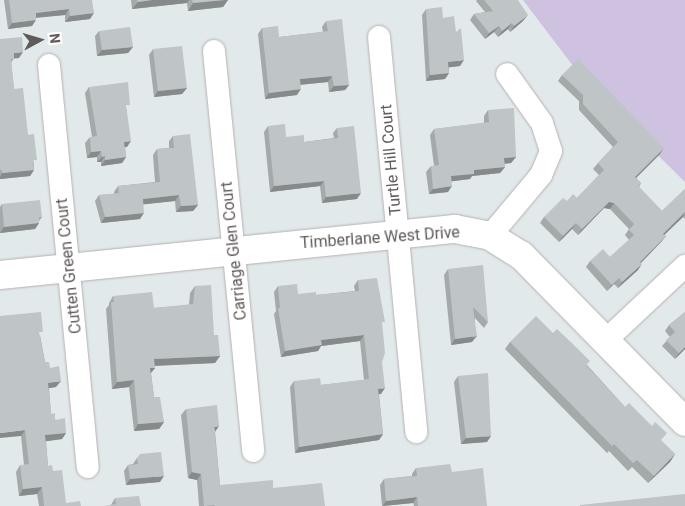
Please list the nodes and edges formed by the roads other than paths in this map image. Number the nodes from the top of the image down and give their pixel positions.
1 (379, 37) dead end
2 (214, 51) dead end
3 (49, 66) dead end
4 (507, 74) dead end
5 (397, 234) junction
6 (490, 236) junction
7 (234, 251) junction
8 (685, 266) edge
9 (69, 268) junction
10 (0, 275) edge
11 (605, 341) junction
12 (685, 422) edge
13 (416, 432) dead end
14 (253, 451) dead end
15 (88, 467) dead end

1 - 5 street, Turtle Hill Court
2 - 7 street, Carriage Glen Court
3 - 9 street, Cutten Green Court
4 - 6 street
5 - 6 street, Timberlane West Drive
5 - 7 street, Timberlane West Drive
5 - 13 street, Turtle Hill Court
6 - 11 street, Timberlane West Drive
7 - 9 street, Timberlane West Drive
7 - 14 street, Carriage Glen Court
8 - 11 street
9 - 10 street, Timberlane West Drive
9 - 15 street, Cutten Green Court
11 - 12 street, Timberlane West Drive

